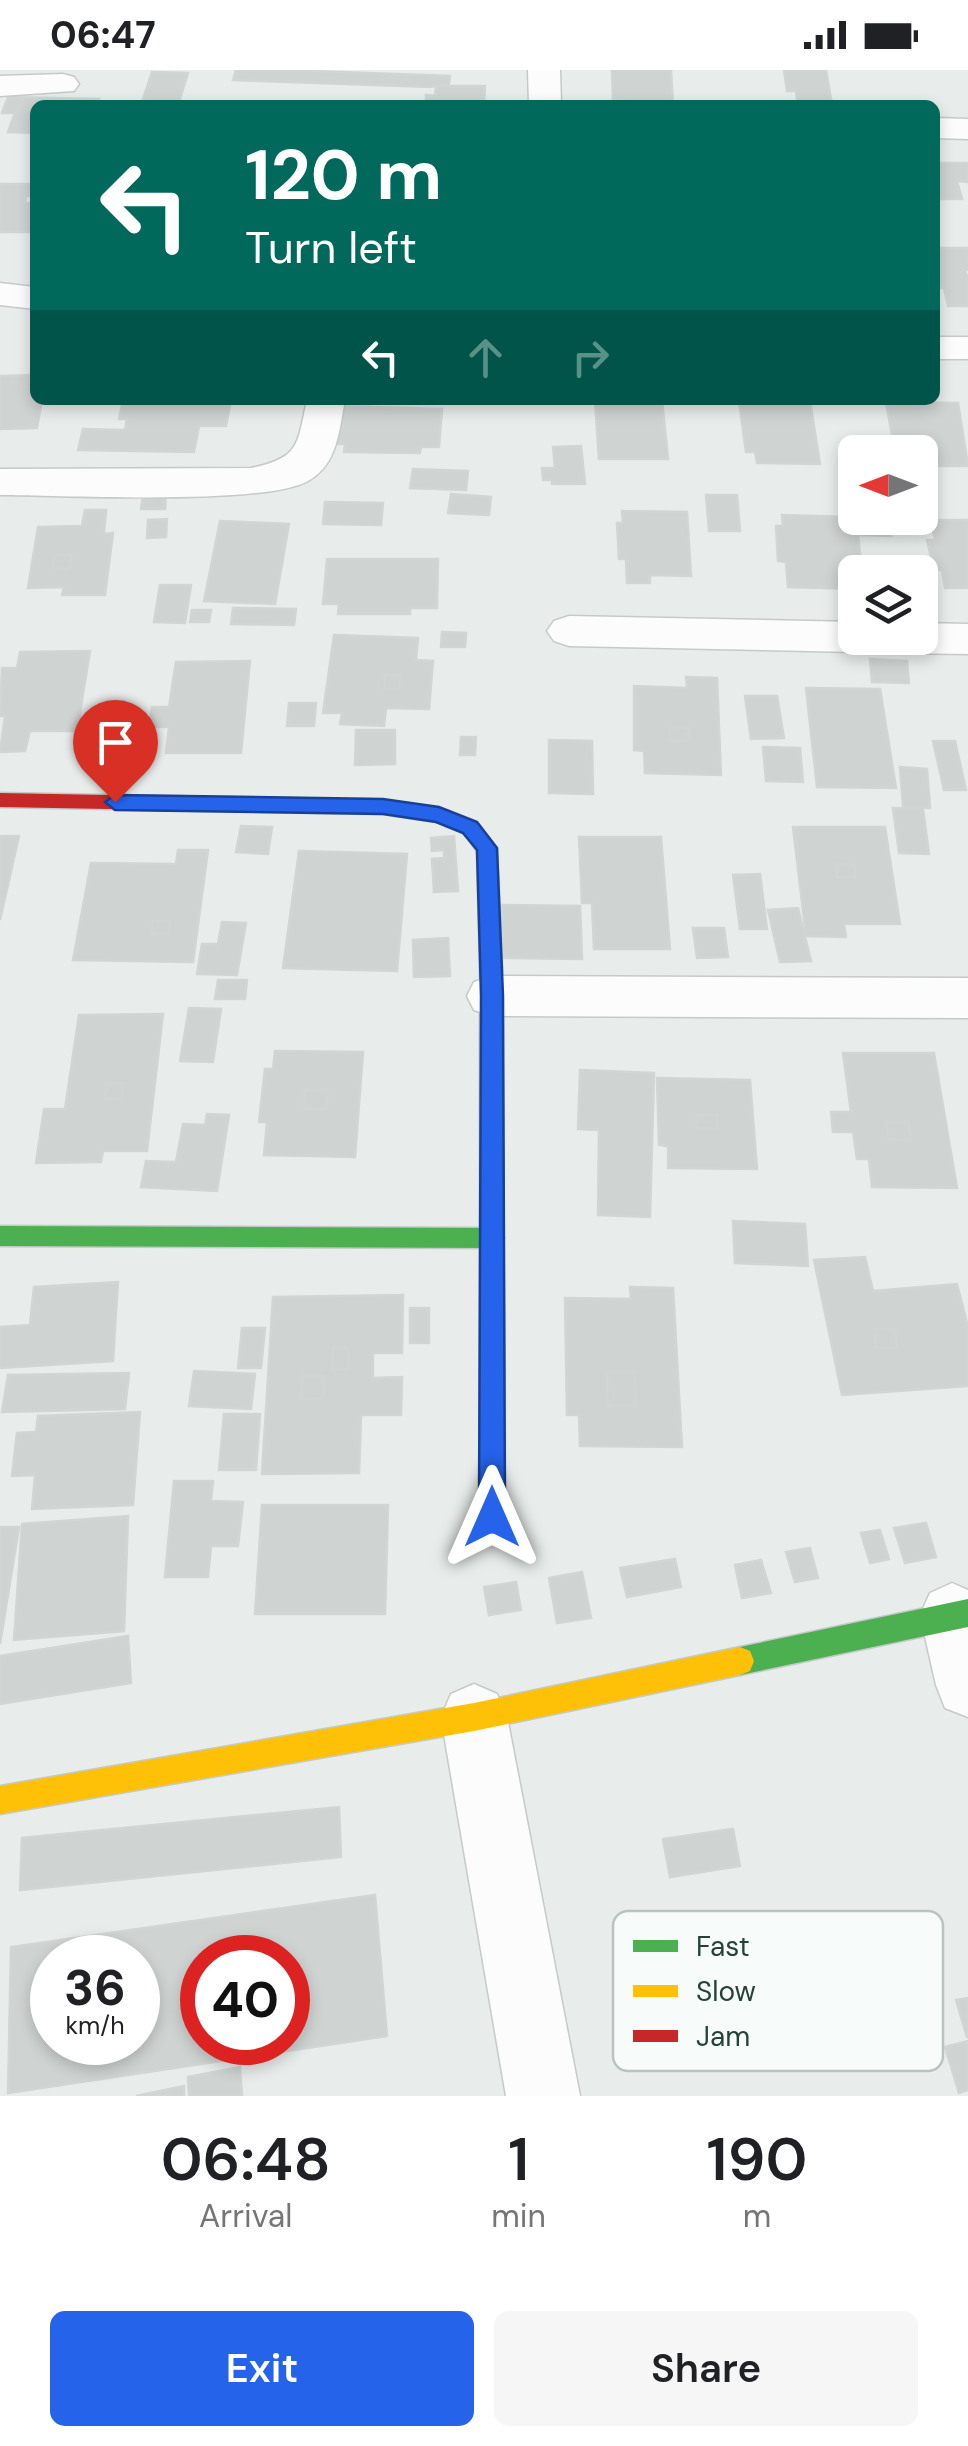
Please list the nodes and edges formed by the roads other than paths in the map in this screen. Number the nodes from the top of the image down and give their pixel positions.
1 (544, 70) edge
2 (63, 84) dead end
3 (0, 86) edge
4 (546, 100) edge
5 (940, 128) edge
6 (968, 129) edge
7 (0, 294) edge
8 (30, 297) edge
9 (940, 348) edge
10 (968, 348) edge
11 (325, 405) edge
12 (0, 482) edge
13 (568, 631) dead end
14 (838, 637) edge
15 (938, 639) edge
16 (968, 639) edge
17 (0, 800) edge
18 (492, 996) junction
19 (968, 998) edge
20 (0, 1236) edge
21 (492, 1238) junction
22 (492, 1517) dead end
23 (960, 1614) edge
24 (968, 1684) edge
25 (474, 1717) junction
26 (0, 1800) edge
27 (543, 2096) edge

1 - 4 street
2 - 3 street
5 - 6 street
7 - 8 street
9 - 10 street
11 - 12 street
13 - 14 street
15 - 16 street
17 - 18 street
18 - 19 street
18 - 21 street
20 - 21 street
21 - 22 street
23 - 24 street
23 - 25 street
25 - 26 street
25 - 27 street

